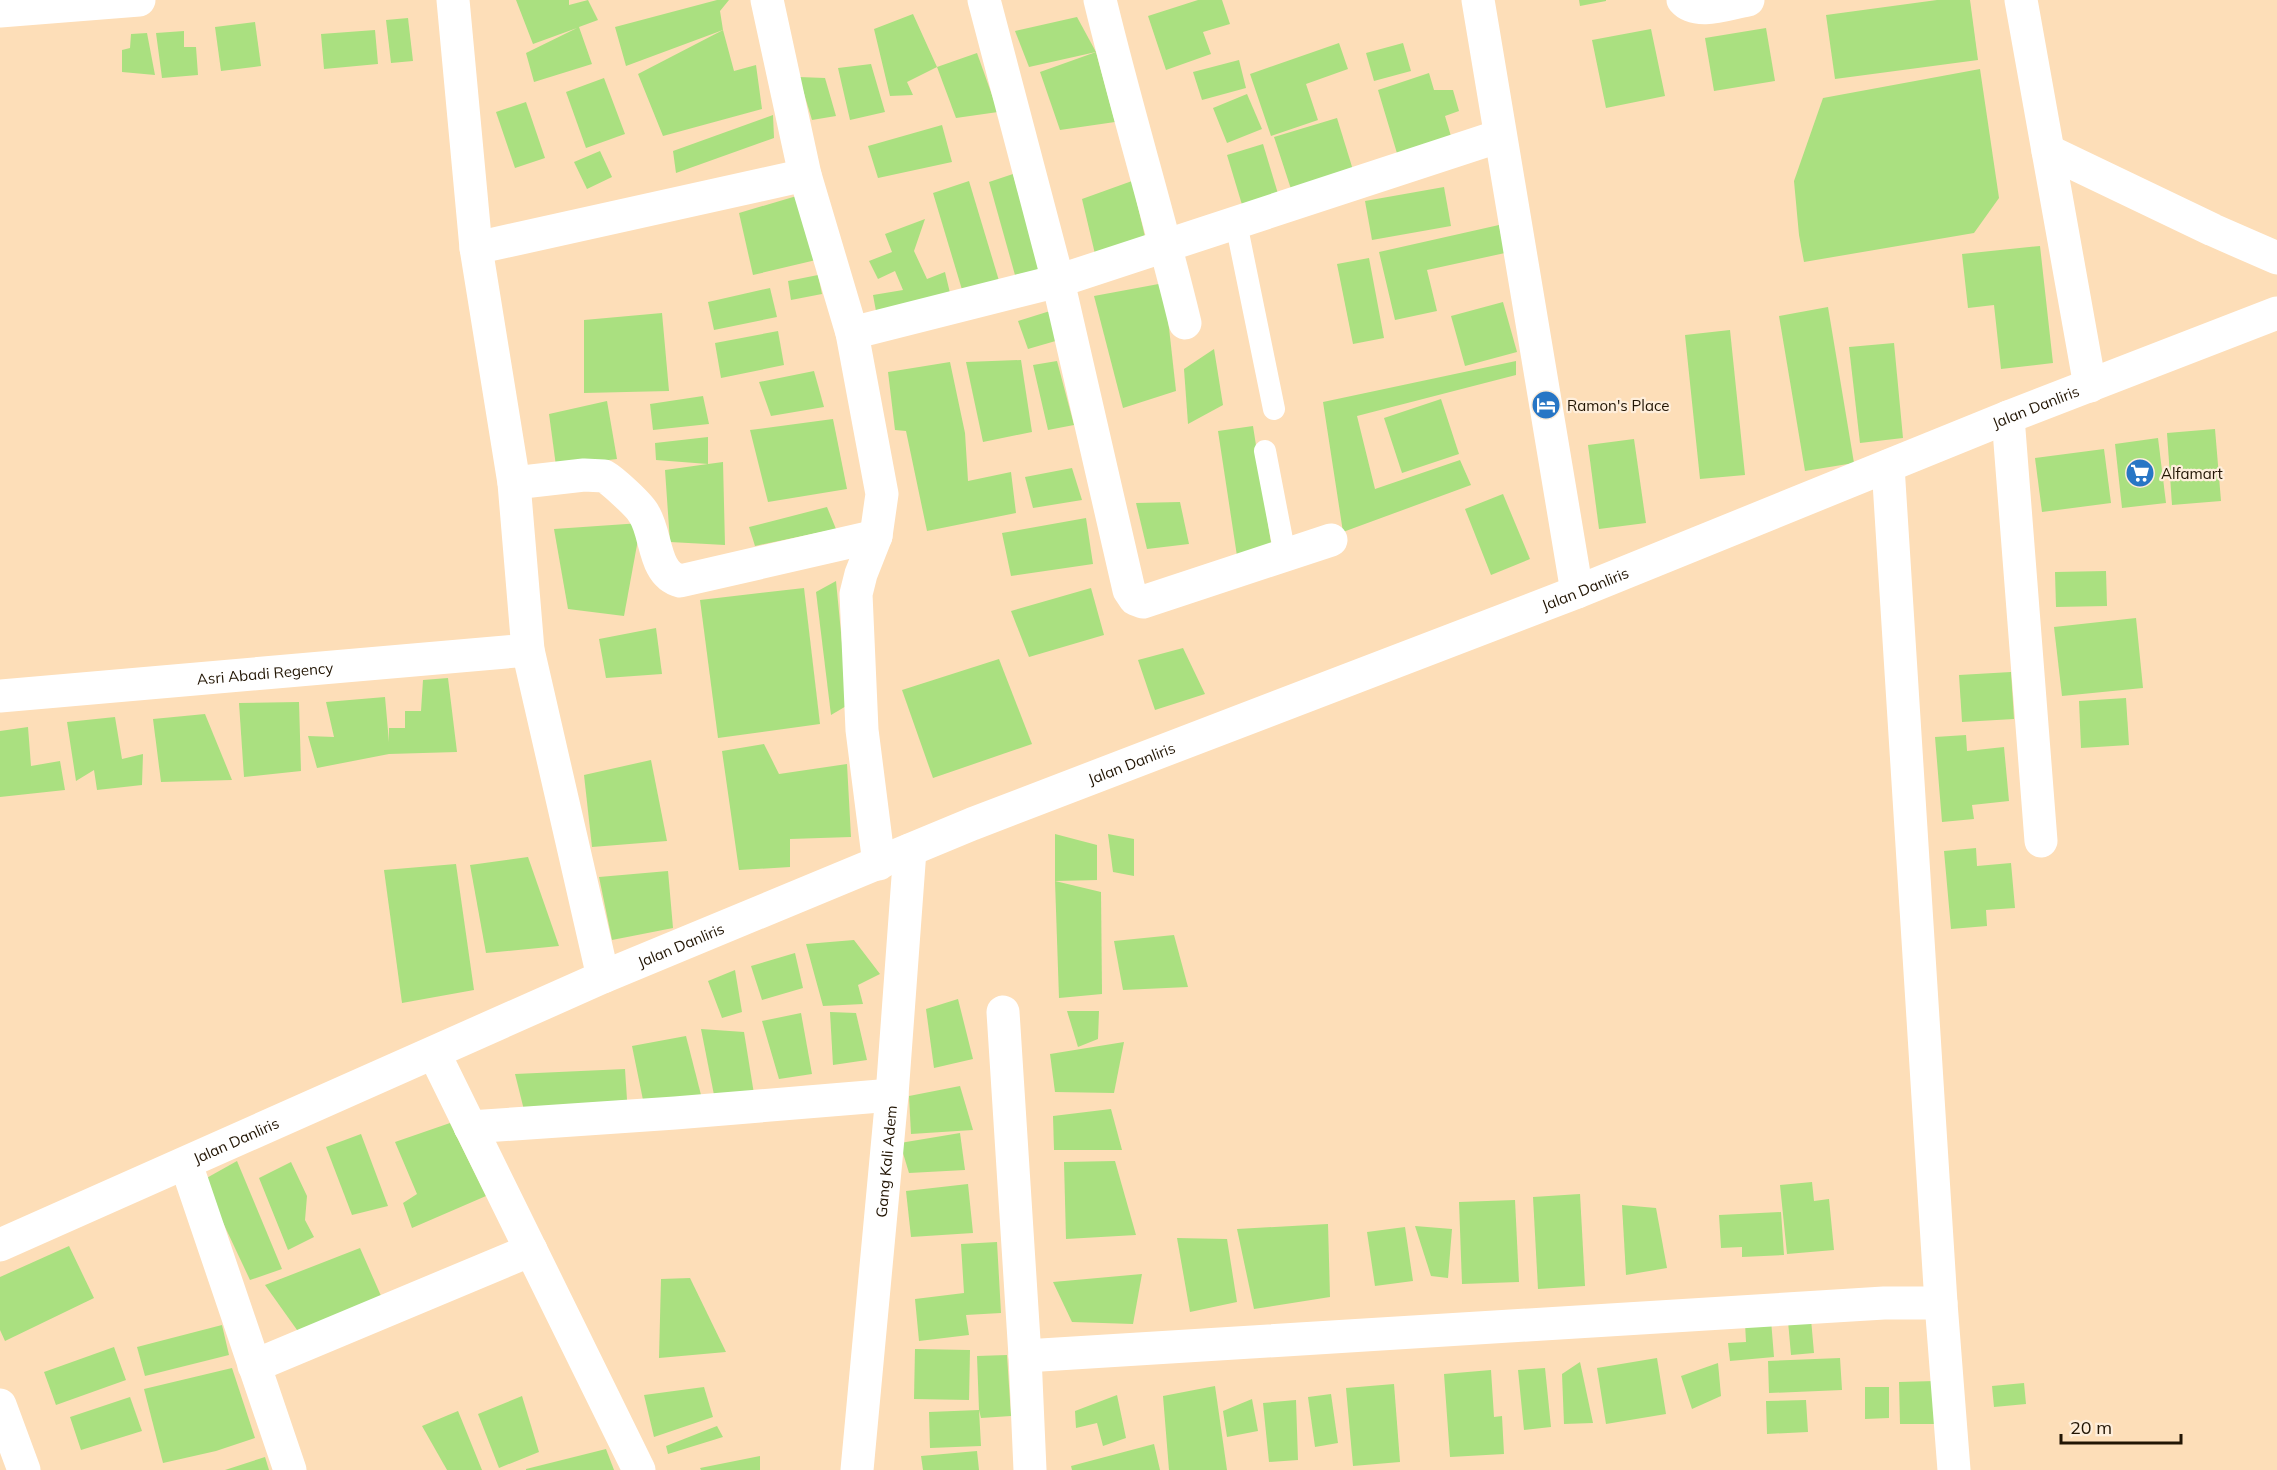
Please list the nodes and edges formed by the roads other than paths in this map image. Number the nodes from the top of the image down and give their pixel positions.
1 (139, 0) edge
2 (453, 0) edge
3 (767, 0) edge
4 (984, 0) edge
5 (1100, 0) edge
6 (1478, 0) edge
7 (1683, 0) edge
8 (1748, 0) edge
9 (2020, 0) edge
10 (0, 11) edge
11 (1500, 136) junction
12 (2048, 151) junction
13 (806, 175) junction
14 (1236, 223) junction
15 (1166, 245) junction
16 (477, 248) junction
17 (2277, 258) edge
18 (1058, 281) junction
19 (2277, 313) edge
20 (1185, 323) dead end
21 (852, 333) junction
22 (2090, 386) junction
23 (1274, 410) dead end
24 (2008, 417) junction
25 (1265, 451) dead end
26 (1888, 466) junction
27 (514, 483) junction
28 (876, 536) junction
29 (1331, 540) dead end
30 (1285, 555) junction
31 (1577, 592) junction
32 (528, 650) junction
33 (0, 696) edge
34 (2041, 841) dead end
35 (910, 850) junction
36 (879, 864) junction
37 (603, 977) junction
38 (1003, 1012) dead end
39 (434, 1053) junction
40 (892, 1095) junction
41 (470, 1127) junction
42 (186, 1164) junction
43 (0, 1245) edge
44 (531, 1250) junction
45 (1941, 1303) junction
46 (1025, 1356) junction
47 (254, 1366) junction
48 (0, 1405) edge
49 (24, 1470) edge
50 (290, 1470) edge
51 (639, 1470) edge
52 (857, 1470) edge
53 (1030, 1470) edge
54 (1954, 1470) edge

1 - 10 street
2 - 16 street
3 - 13 street
4 - 18 street
5 - 15 street
6 - 11 street
7 - 8 street
9 - 12 street
11 - 14 street
11 - 31 street
12 - 17 street
12 - 22 street
13 - 16 street
13 - 21 street
14 - 15 street
14 - 23 lane
15 - 18 street
15 - 20 street
16 - 27 street
18 - 21 street
18 - 30 street
19 - 22 street, Jalan Danliris
21 - 28 street
22 - 24 street, Jalan Danliris
24 - 26 street, Jalan Danliris
24 - 34 street
25 - 30 lane
26 - 31 street, Jalan Danliris
26 - 45 street
27 - 28 street
27 - 32 street
28 - 36 street
29 - 30 street
31 - 35 street, Jalan Danliris
32 - 33 street, Asri Abadi Regency
32 - 37 street
35 - 36 street, Jalan Danliris
35 - 40 street, Gang Kali Adem
36 - 37 street, Jalan Danliris
37 - 39 street, Jalan Danliris
38 - 46 street
39 - 41 street
39 - 42 street, Jalan Danliris
40 - 41 street
40 - 52 street, Gang Kali Adem
41 - 44 street
42 - 43 street, Jalan Danliris
42 - 47 street
44 - 47 street
44 - 51 street
45 - 46 street
45 - 54 street
46 - 53 street
47 - 50 street
48 - 49 street

